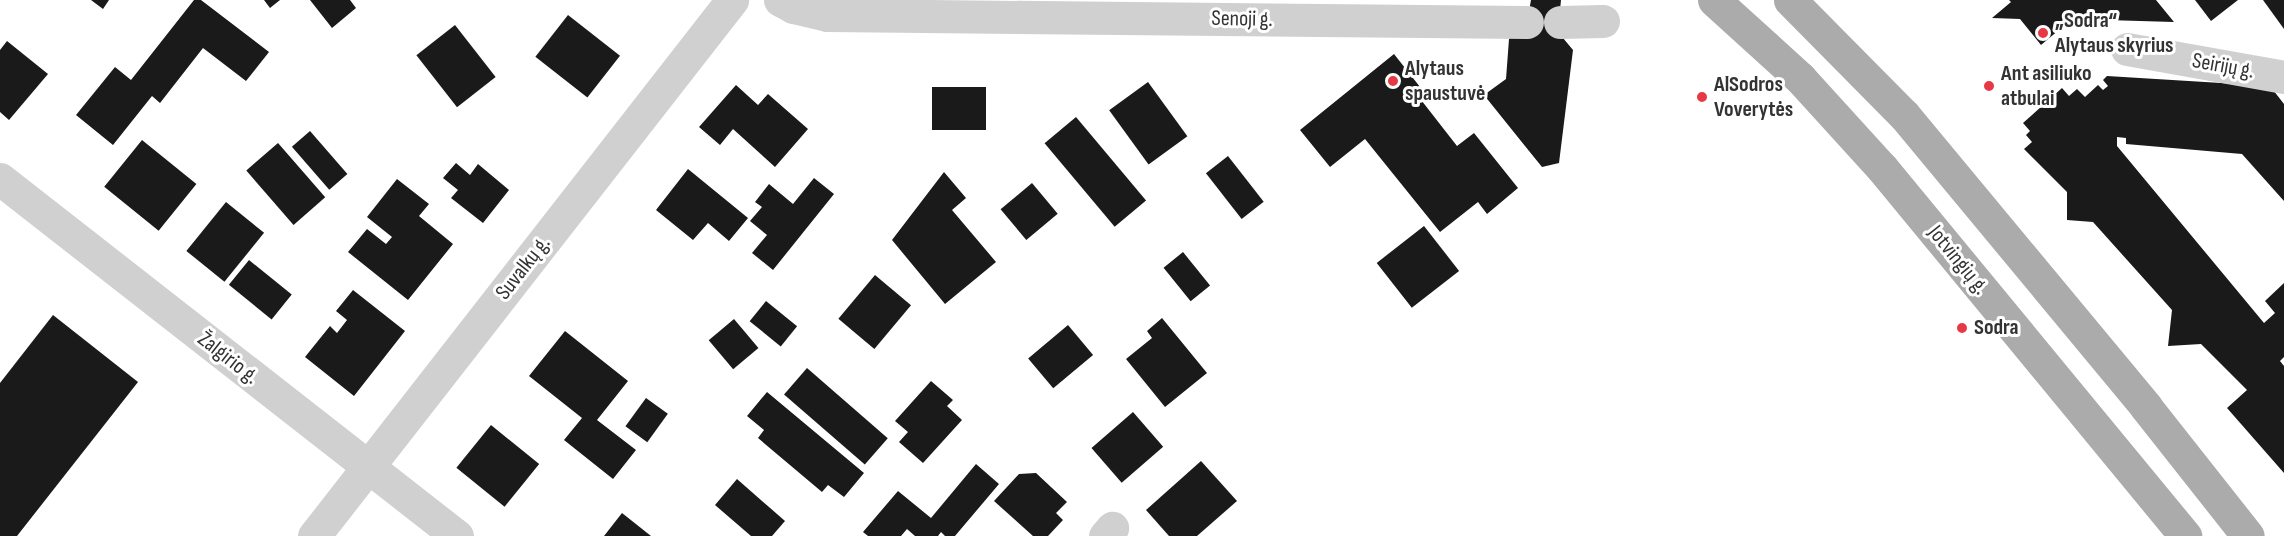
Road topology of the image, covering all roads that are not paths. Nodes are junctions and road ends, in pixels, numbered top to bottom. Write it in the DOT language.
graph roads {
  1 [pos="732,0"];
  2 [pos="780,0"];
  3 [pos="1714,0"];
  4 [pos="1790,0"];
  5 [pos="1527,21"];
  6 [pos="1603,21"];
  7 [pos="1560,22"];
  8 [pos="2127,49"];
  9 [pos="2284,77"];
  10 [pos="0,179"];
  11 [pos="2145,407"];
  12 [pos="2106,440"];
  13 [pos="368,467"];
  14 [pos="314,536"];
  15 [pos="458,536"];
  16 [pos="2185,536"];
  17 [pos="2248,536"];
  1 -- 13 [label="street, Suvalkų g."];
  2 -- 5 [label="street, Senoji g."];
  3 -- 12 [label="main road, Jotvingių g."];
  4 -- 11 [label="main road"];
  6 -- 7 [label="street"];
  8 -- 9 [label="street, Seirijų g."];
  10 -- 13 [label="street, Žalgirio g."];
  11 -- 12 [label="main road"];
  11 -- 17 [label="main road"];
  12 -- 16 [label="main road, Jotvingių g."];
  13 -- 14 [label="street, Suvalkų g."];
  13 -- 15 [label="street, Žalgirio g."];
}
